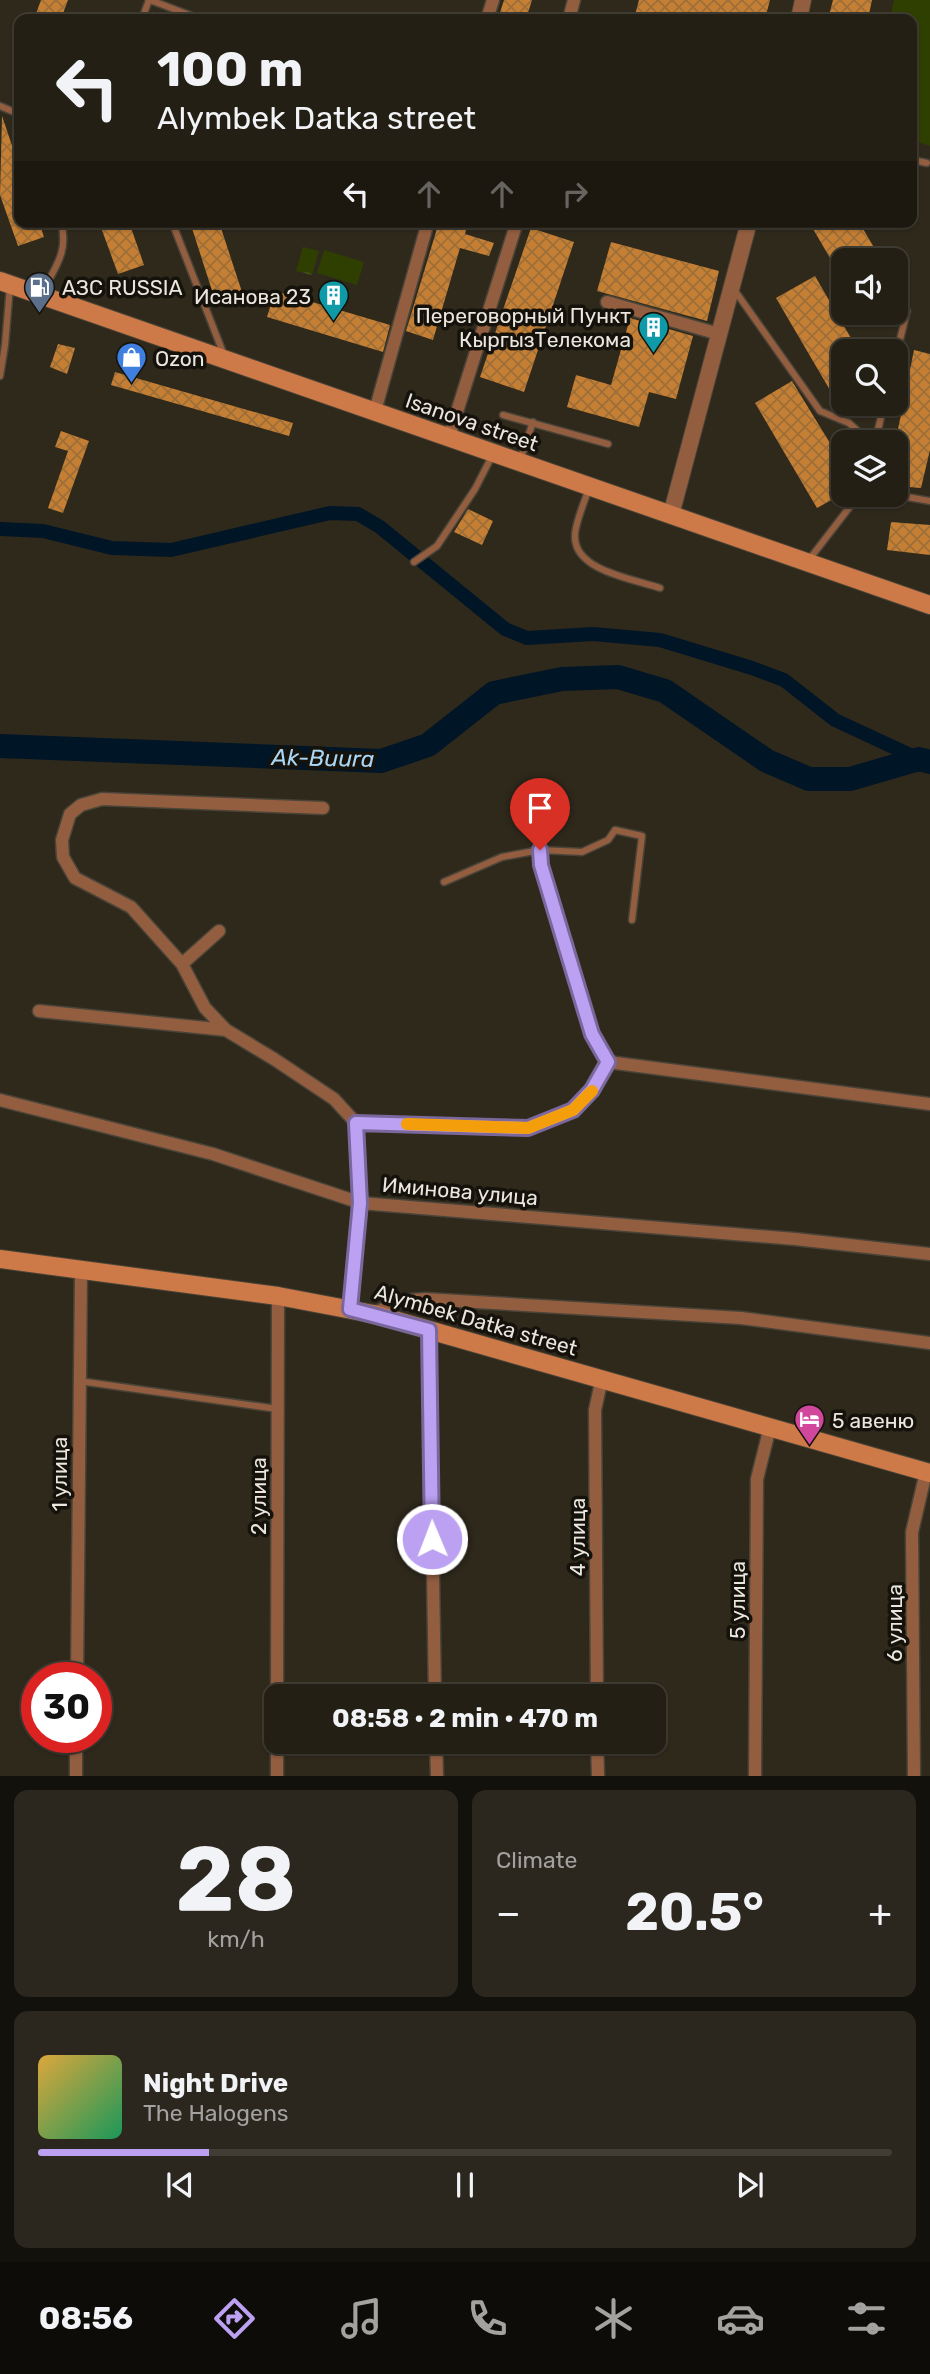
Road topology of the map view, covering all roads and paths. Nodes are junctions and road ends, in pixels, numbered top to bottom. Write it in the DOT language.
graph roads {
  1 [pos="150,0"];
  2 [pos="187,14"];
  3 [pos="917,161"];
  4 [pos="927,163"];
  5 [pos="63,228"];
  6 [pos="174,228"];
  7 [pos="426,228"];
  8 [pos="515,228"];
  9 [pos="747,228"];
  10 [pos="5,283"];
  11 [pos="732,286"];
  12 [pos="42,295"];
  13 [pos="607,302"];
  14 [pos="719,334"];
  15 [pos="226,360"];
  16 [pos="0,376"];
  17 [pos="374,411"];
  18 [pos="503,415"];
  19 [pos="533,422"];
  20 [pos="857,430"];
  21 [pos="449,437"];
  22 [pos="608,444"];
  23 [pos="493,453"];
  24 [pos="519,462"];
  25 [pos="590,486"];
  26 [pos="908,497"];
  27 [pos="930,501"];
  28 [pos="850,507"];
  29 [pos="671,515"];
  30 [pos="414,562"];
  31 [pos="807,562"];
  32 [pos="660,588"];
  33 [pos="930,605"];
  34 [pos="323,808"];
  35 [pos="540,850"];
  36 [pos="444,882"];
  37 [pos="632,920"];
  38 [pos="219,931"];
  39 [pos="182,964"];
  40 [pos="39,1012"];
  41 [pos="226,1030"];
  42 [pos="608,1062"];
  43 [pos="0,1100"];
  44 [pos="930,1104"];
  45 [pos="356,1123"];
  46 [pos="360,1203"];
  47 [pos="930,1254"];
  48 [pos="0,1259"];
  49 [pos="80,1270"];
  50 [pos="278,1296"];
  51 [pos="350,1309"];
  52 [pos="373,1314"];
  53 [pos="429,1330"];
  54 [pos="930,1343"];
  55 [pos="602,1378"];
  56 [pos="79,1381"];
  57 [pos="278,1409"];
  58 [pos="770,1427"];
  59 [pos="928,1472"];
  60 [pos="77,1662"];
  61 [pos="277,1684"];
  62 [pos="435,1684"];
  63 [pos="597,1684"];
  64 [pos="76,1753"];
  65 [pos="277,1754"];
  66 [pos="436,1754"];
  67 [pos="597,1754"];
  68 [pos="76,1776"];
  69 [pos="277,1776"];
  70 [pos="437,1776"];
  71 [pos="598,1776"];
  72 [pos="755,1776"];
  73 [pos="914,1776"];
  1 -- 2 [label="lane"];
  3 -- 4 [label="lane"];
  5 -- 12 [label="lane"];
  6 -- 15 [label="lane"];
  7 -- 17 [label="street"];
  8 -- 21 [label="street"];
  9 -- 11 [label="street"];
  10 -- 12 [label="main road, Isanova street"];
  10 -- 16 [label="lane"];
  11 -- 14 [label="street"];
  11 -- 20 [label="lane"];
  12 -- 15 [label="main road, Isanova street"];
  13 -- 14 [label="street"];
  14 -- 29 [label="street"];
  15 -- 17 [label="main road, Isanova street"];
  17 -- 21 [label="main road, Isanova street"];
  18 -- 19 [label="lane"];
  19 -- 22 [label="lane"];
  19 -- 24 [label="lane"];
  21 -- 23 [label="main road, Isanova street"];
  23 -- 24 [label="main road, Isanova street"];
  23 -- 30 [label="lane"];
  24 -- 25 [label="main road, Isanova street"];
  25 -- 29 [label="main road, Isanova street"];
  25 -- 32 [label="lane"];
  26 -- 27 [label="lane"];
  28 -- 31 [label="lane"];
  29 -- 31 [label="main road, Isanova street"];
  31 -- 33 [label="main road, Isanova street"];
  34 -- 39 [label="street"];
  35 -- 36 [label="lane"];
  35 -- 37 [label="lane"];
  35 -- 42 [label="lane"];
  38 -- 39 [label="street"];
  39 -- 41 [label="street"];
  40 -- 41 [label="street"];
  41 -- 45 [label="street"];
  42 -- 44 [label="street"];
  42 -- 45 [label="street"];
  43 -- 46 [label="street, Иминова улица"];
  45 -- 46 [label="street"];
  46 -- 47 [label="street, Иминова улица"];
  46 -- 51 [label="street"];
  48 -- 49 [label="main road, Alymbek Datka street"];
  49 -- 50 [label="main road, Alymbek Datka street"];
  49 -- 56 [label="street, 1 улица"];
  50 -- 51 [label="main road, Alymbek Datka street"];
  50 -- 57 [label="street, 2 улица"];
  51 -- 52 [label="main road, Alymbek Datka street"];
  52 -- 53 [label="main road, Alymbek Datka street"];
  52 -- 54 [label="street"];
  53 -- 55 [label="main road, Alymbek Datka street"];
  53 -- 62 [label="street"];
  55 -- 58 [label="main road, Alymbek Datka street"];
  55 -- 63 [label="street, 4 улица"];
  56 -- 57 [label="lane"];
  56 -- 60 [label="street, 1 улица"];
  57 -- 61 [label="street, 2 улица"];
  58 -- 59 [label="main road, Alymbek Datka street"];
  58 -- 72 [label="street, 5 улица"];
  59 -- 73 [label="street, 6 улица"];
  64 -- 68 [label="street"];
  65 -- 69 [label="street"];
  66 -- 70 [label="street"];
  67 -- 71 [label="street"];
}
